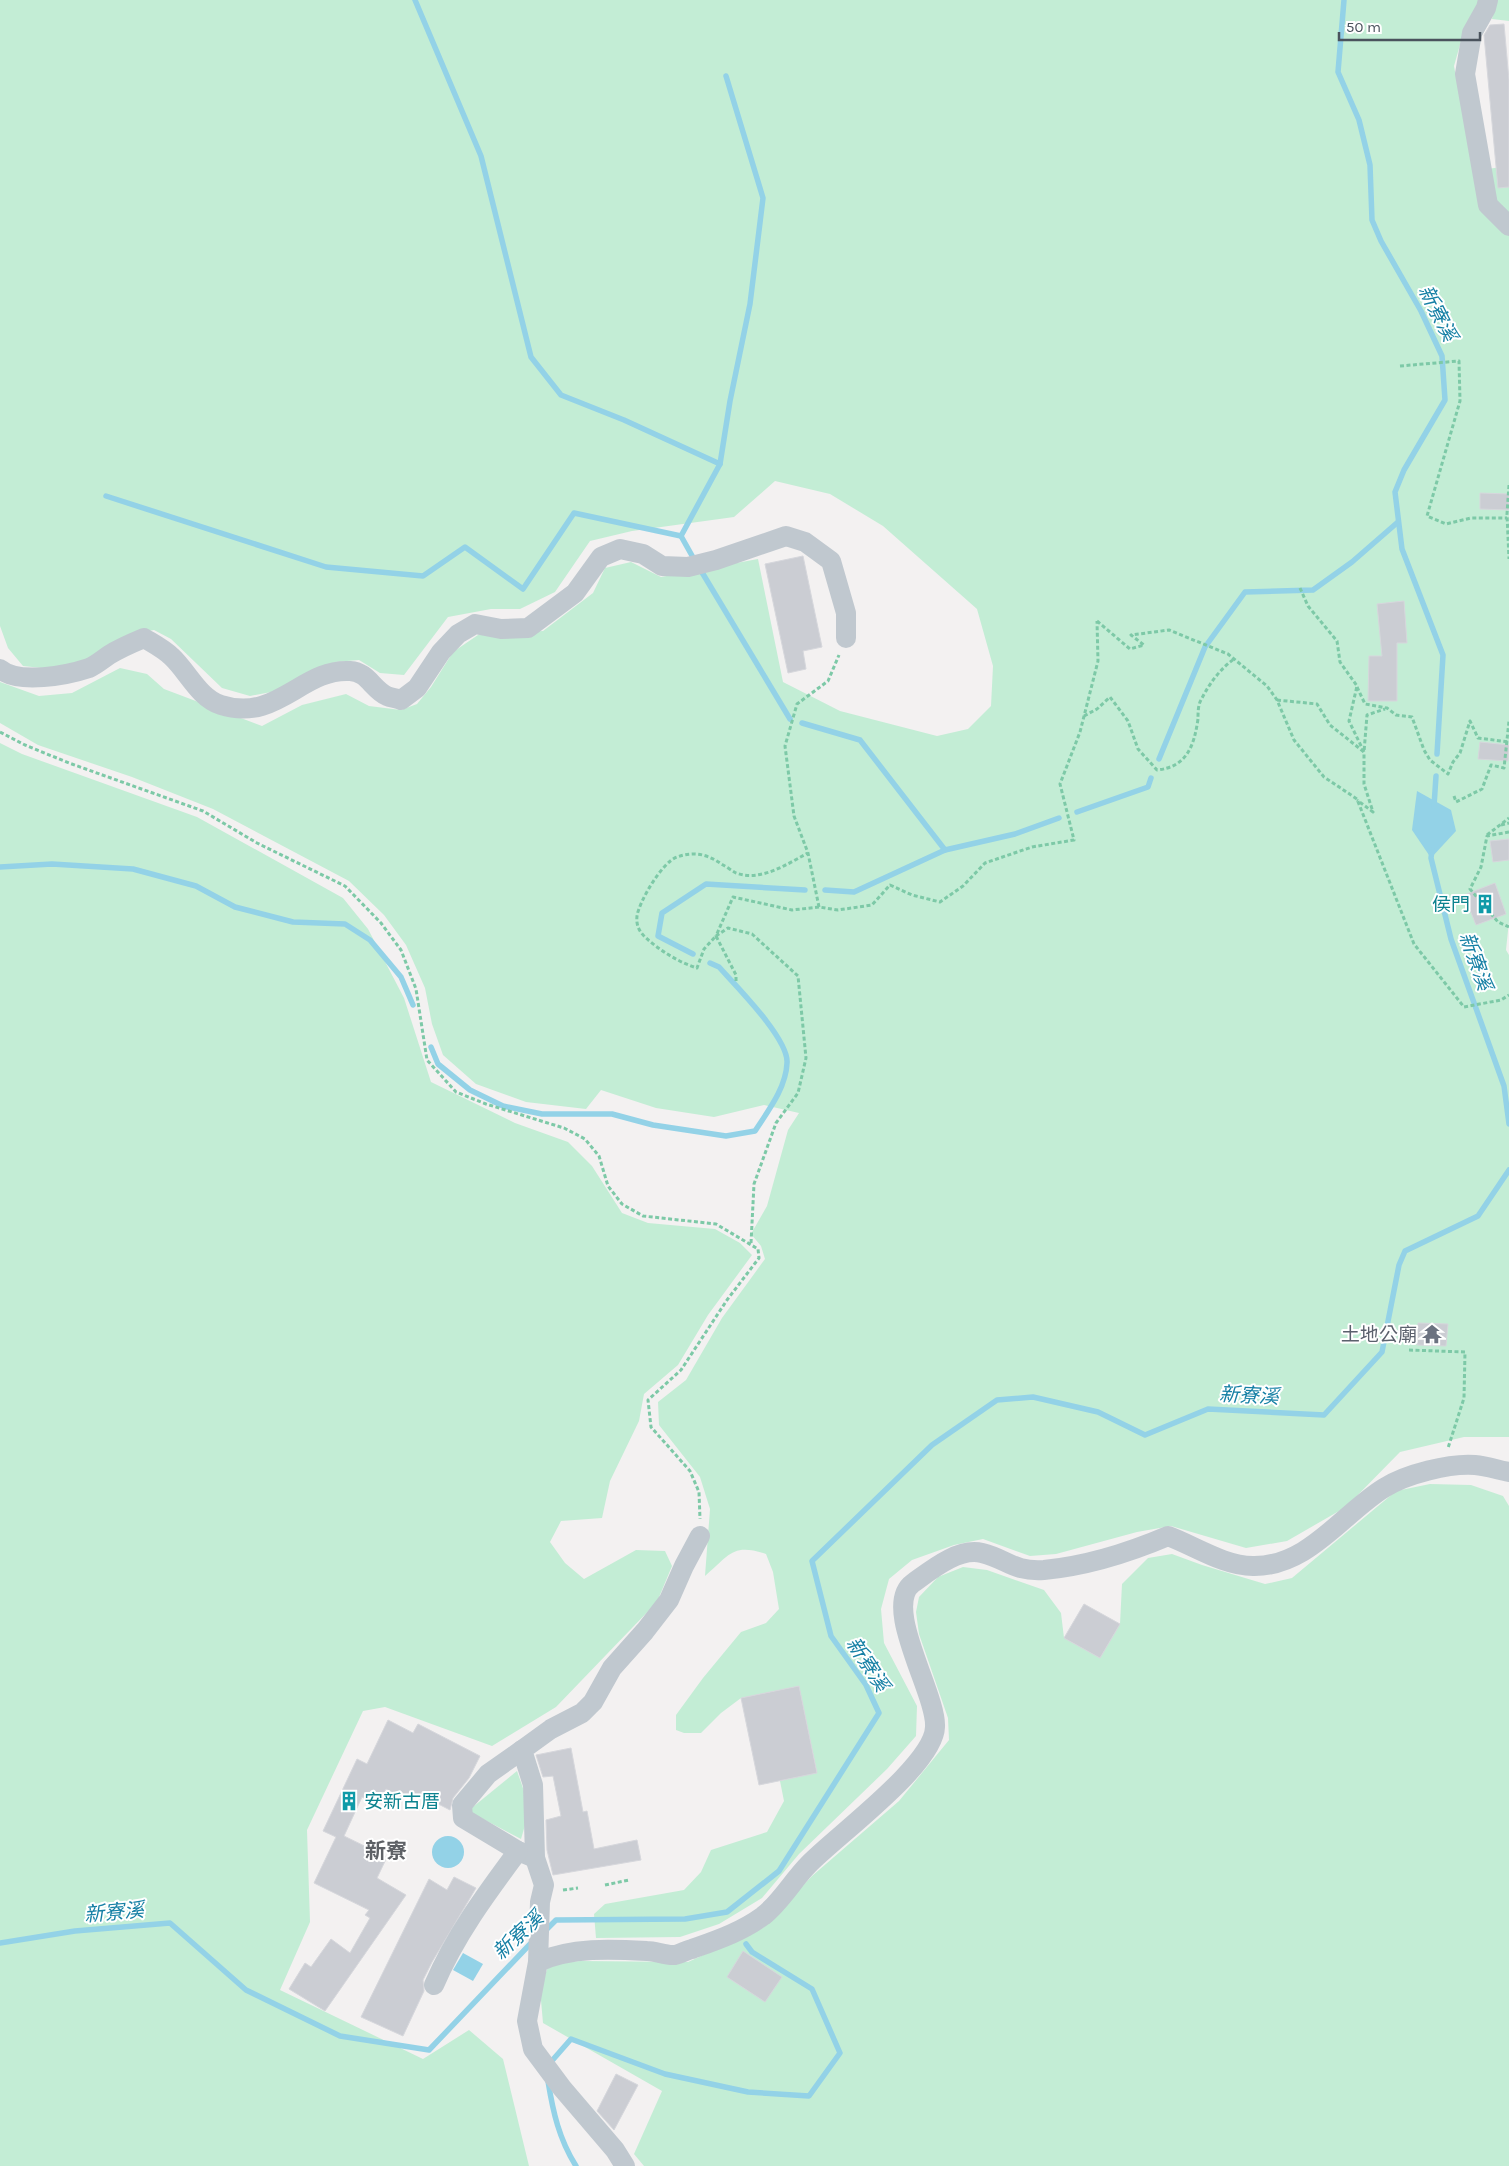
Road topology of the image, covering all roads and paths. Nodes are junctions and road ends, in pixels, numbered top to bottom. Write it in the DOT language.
graph roads {
  1 [pos="1488,0"];
  2 [pos="1509,226"];
  3 [pos="1400,366"];
  4 [pos="1509,486"];
  5 [pos="1507,516"];
  6 [pos="1509,559"];
  7 [pos="1300,588"];
  8 [pos="846,638"];
  9 [pos="1234,659"];
  10 [pos="0,669"];
  11 [pos="1357,686"];
  12 [pos="1277,700"];
  13 [pos="1387,708"];
  14 [pos="1084,716"];
  15 [pos="1509,721"];
  16 [pos="0,732"];
  17 [pos="1509,742"];
  18 [pos="1364,752"];
  19 [pos="1454,796"];
  20 [pos="1356,799"];
  21 [pos="1509,818"];
  22 [pos="1509,823"];
  23 [pos="1500,825"];
  24 [pos="1509,832"];
  25 [pos="1487,836"];
  26 [pos="808,853"];
  27 [pos="818,906"];
  28 [pos="1509,927"];
  29 [pos="716,936"];
  30 [pos="736,981"];
  31 [pos="1509,995"];
  32 [pos="751,1243"];
  33 [pos="1409,1350"];
  34 [pos="1441,1470"];
  35 [pos="1509,1472"];
  36 [pos="700,1536"];
  37 [pos="522,1750"];
  38 [pos="527,1855"];
  39 [pos="629,1880"];
  40 [pos="605,1885"];
  41 [pos="539,1953"];
  42 [pos="434,1985"];
  43 [pos="625,2166"];
  1 -- 2 [label="street"];
  3 -- 5 [label="path"];
  4 -- 5 [label="path"];
  5 -- 6 [label="path"];
  7 -- 11 [label="path"];
  8 -- 10 [label="street"];
  8 -- 26 [label="path"];
  9 -- 12 [label="path"];
  9 -- 14 [label="path"];
  9 -- 14 [label="path"];
  11 -- 13 [label="path"];
  11 -- 18 [label="path"];
  12 -- 18 [label="path"];
  12 -- 20 [label="path"];
  13 -- 17 [label="path"];
  13 -- 18 [label="path"];
  14 -- 27 [label="path"];
  15 -- 19 [label="path"];
  16 -- 32 [label="path"];
  18 -- 20 [label="path"];
  20 -- 31 [label="path"];
  21 -- 23 [label="path"];
  22 -- 23 [label="path"];
  23 -- 25 [label="path"];
  24 -- 25 [label="path"];
  25 -- 28 [label="path"];
  26 -- 27 [label="path"];
  26 -- 29 [label="path"];
  27 -- 29 [label="path"];
  29 -- 30 [label="path"];
  29 -- 32 [label="path"];
  32 -- 36 [label="path"];
  33 -- 34 [label="path"];
  34 -- 35 [label="street"];
  34 -- 41 [label="street"];
  36 -- 37 [label="street"];
  37 -- 38 [label="street"];
  37 -- 38 [label="street"];
  38 -- 41 [label="street"];
  38 -- 42 [label="street"];
  39 -- 40 [label="path"];
  41 -- 43 [label="street"];
}
